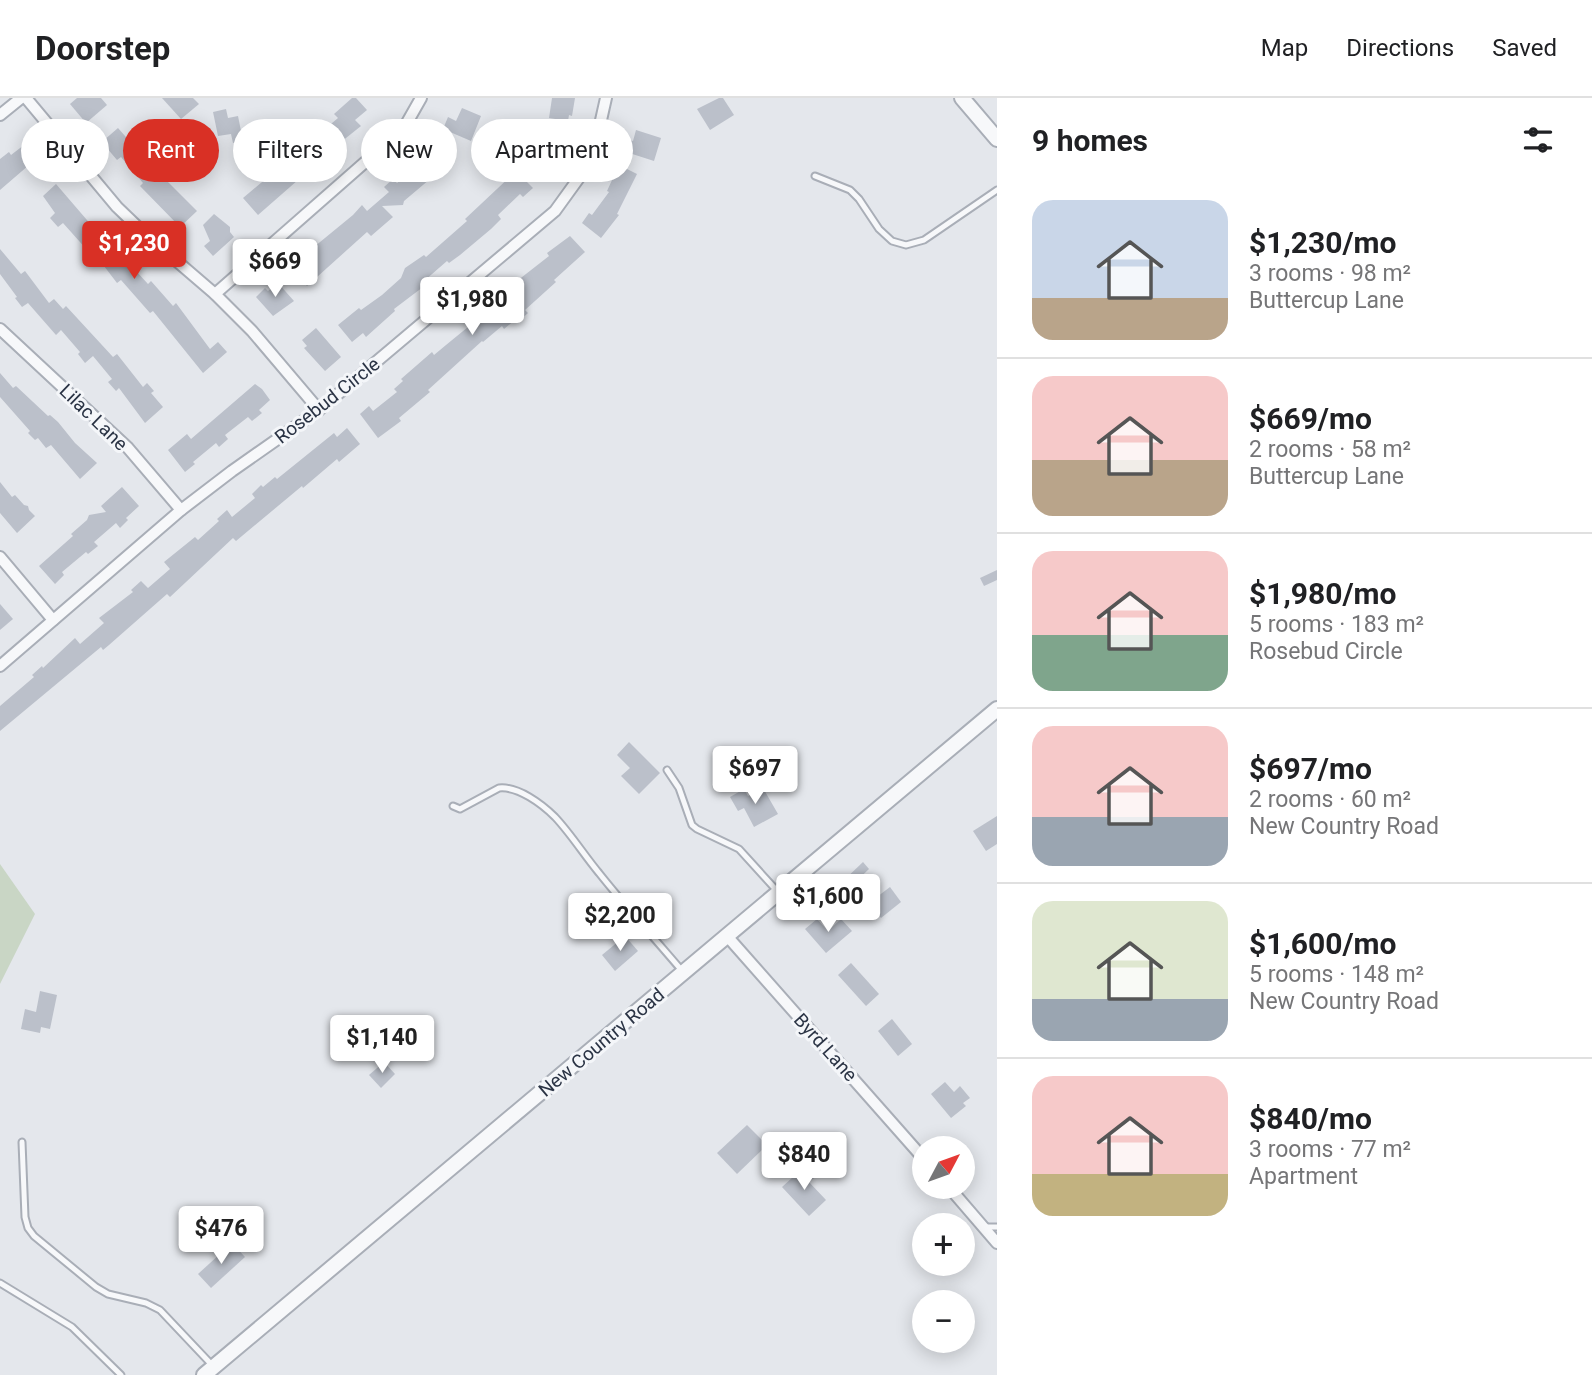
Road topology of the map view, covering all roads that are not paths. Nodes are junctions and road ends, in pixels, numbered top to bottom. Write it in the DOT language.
graph roads {
  1 [pos="23,98"];
  2 [pos="421,98"];
  3 [pos="606,98"];
  4 [pos="962,98"];
  5 [pos="0,116"];
  6 [pos="997,139"];
  7 [pos="815,176"];
  8 [pos="997,190"];
  9 [pos="215,294"];
  10 [pos="0,329"];
  11 [pos="319,410"];
  12 [pos="181,510"];
  13 [pos="0,557"];
  14 [pos="53,620"];
  15 [pos="0,666"];
  16 [pos="997,709"];
  17 [pos="667,769"];
  18 [pos="453,806"];
  19 [pos="779,894"];
  20 [pos="727,936"];
  21 [pos="683,972"];
  22 [pos="22,1142"];
  23 [pos="912,1144"];
  24 [pos="959,1199"];
  25 [pos="983,1227"];
  26 [pos="997,1227"];
  27 [pos="997,1243"];
  28 [pos="0,1283"];
  29 [pos="209,1371"];
  30 [pos="121,1375"];
  1 -- 5 [label="street"];
  1 -- 9 [label="street"];
  2 -- 9 [label="street"];
  3 -- 11 [label="street, Rosebud Circle"];
  4 -- 6 [label="street"];
  7 -- 8 [label="lane"];
  9 -- 11 [label="street"];
  10 -- 12 [label="street, Lilac Lane"];
  11 -- 12 [label="street, Rosebud Circle"];
  12 -- 14 [label="street, Rosebud Circle"];
  13 -- 14 [label="street"];
  14 -- 15 [label="street, Rosebud Circle"];
  16 -- 19 [label="street, New Country Road"];
  17 -- 19 [label="lane"];
  18 -- 21 [label="lane"];
  19 -- 20 [label="street, New Country Road"];
  20 -- 21 [label="street, New Country Road"];
  20 -- 23 [label="street, Byrd Lane"];
  21 -- 29 [label="street, New Country Road"];
  22 -- 29 [label="lane"];
  24 -- 25 [label="street"];
  25 -- 26 [label="lane"];
  25 -- 27 [label="street"];
  28 -- 30 [label="lane"];
}
